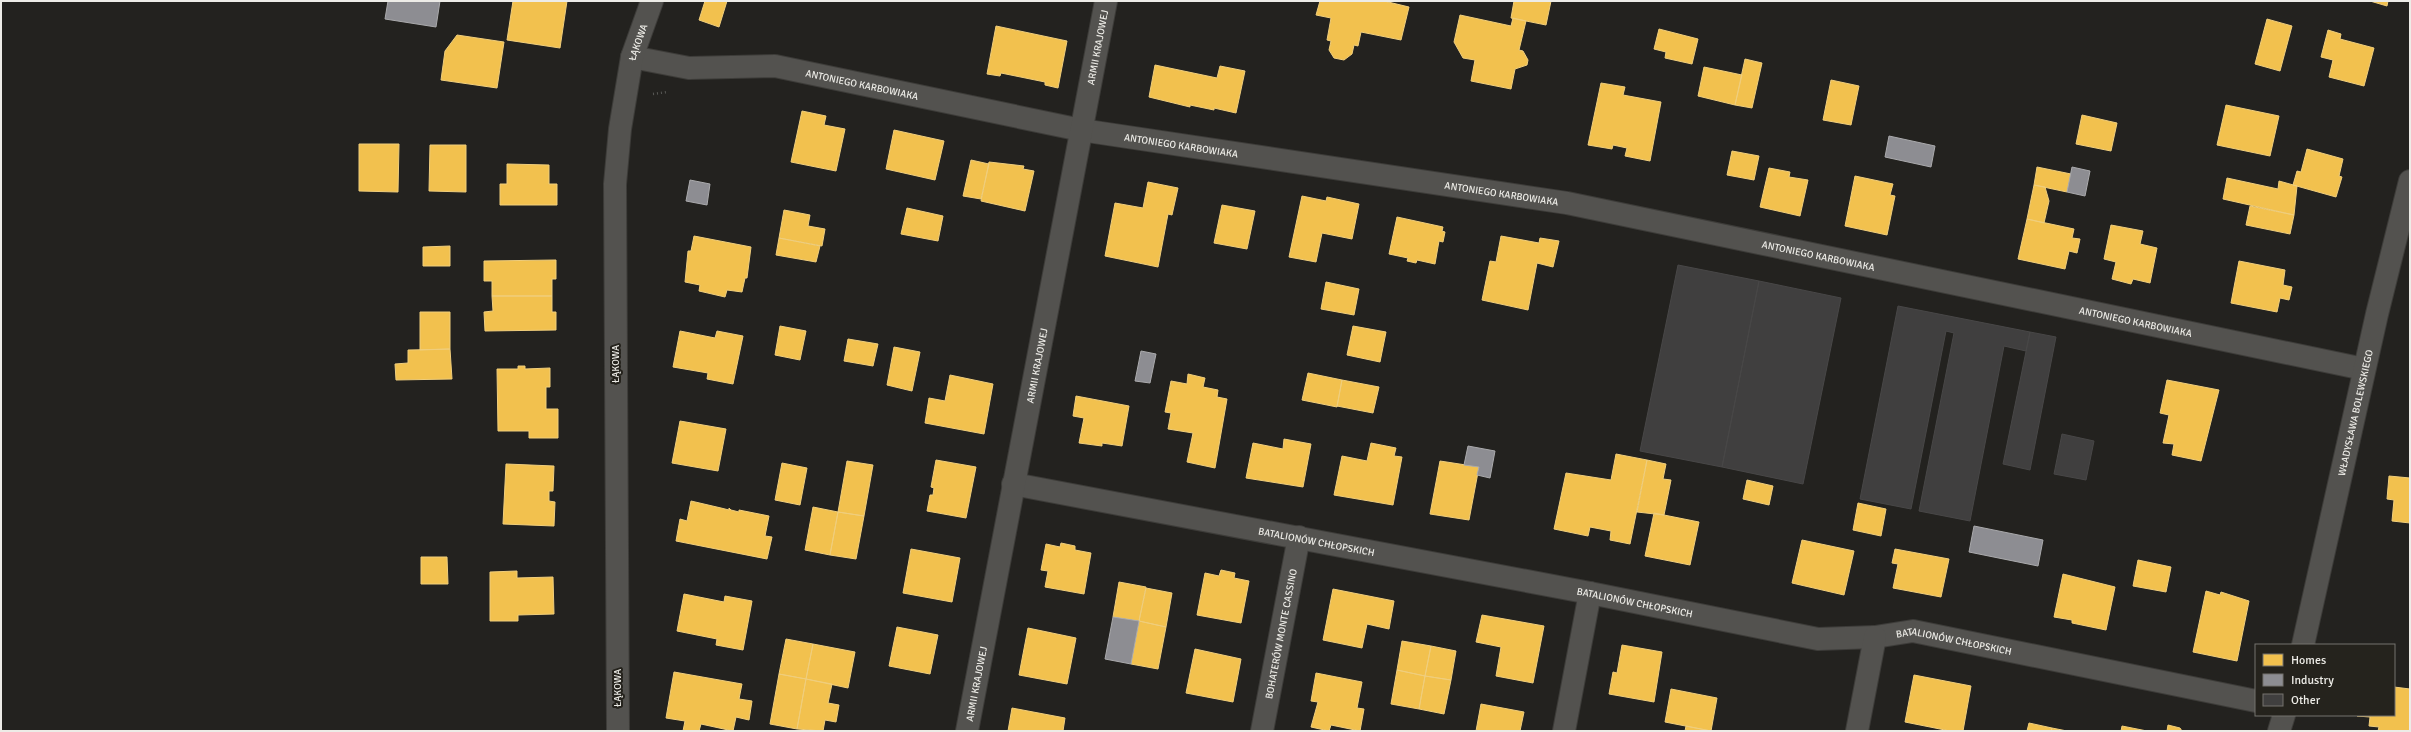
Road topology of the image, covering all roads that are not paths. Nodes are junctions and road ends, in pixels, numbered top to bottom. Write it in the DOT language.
graph roads {
  1 [pos="652,1"];
  2 [pos="1106,1"];
  3 [pos="632,57"];
  4 [pos="1081,130"];
  5 [pos="2410,181"];
  6 [pos="2364,369"];
  7 [pos="1013,484"];
  8 [pos="1299,537"];
  9 [pos="1590,593"];
  10 [pos="1875,637"];
  11 [pos="2303,644"];
  12 [pos="2255,701"];
  13 [pos="2284,716"];
  14 [pos="618,731"];
  15 [pos="967,731"];
  16 [pos="1262,731"];
  17 [pos="1564,731"];
  18 [pos="1856,731"];
  19 [pos="2279,731"];
  1 -- 3 [label="street, ŁĄKOWA"];
  2 -- 4 [label="street, ARMII KRAJOWEJ"];
  3 -- 4 [label="street, ANTONIEGO KARBOWIAKA"];
  3 -- 14 [label="street, ŁĄKOWA"];
  4 -- 6 [label="street, ANTONIEGO KARBOWIAKA"];
  4 -- 7 [label="street, ARMII KRAJOWEJ"];
  5 -- 6 [label="street, WŁADYSŁAWA BOLEWSKIEGO"];
  6 -- 11 [label="street, WŁADYSŁAWA BOLEWSKIEGO"];
  7 -- 8 [label="street, BATALIONÓW CHŁOPSKICH"];
  7 -- 15 [label="street, ARMII KRAJOWEJ"];
  8 -- 9 [label="street, BATALIONÓW CHŁOPSKICH"];
  8 -- 16 [label="street, BOHATERÓW MONTE CASSINO"];
  9 -- 10 [label="street, BATALIONÓW CHŁOPSKICH"];
  9 -- 17 [label="street"];
  10 -- 12 [label="street, BATALIONÓW CHŁOPSKICH"];
  10 -- 18 [label="street"];
  13 -- 19 [label="street"];
}
